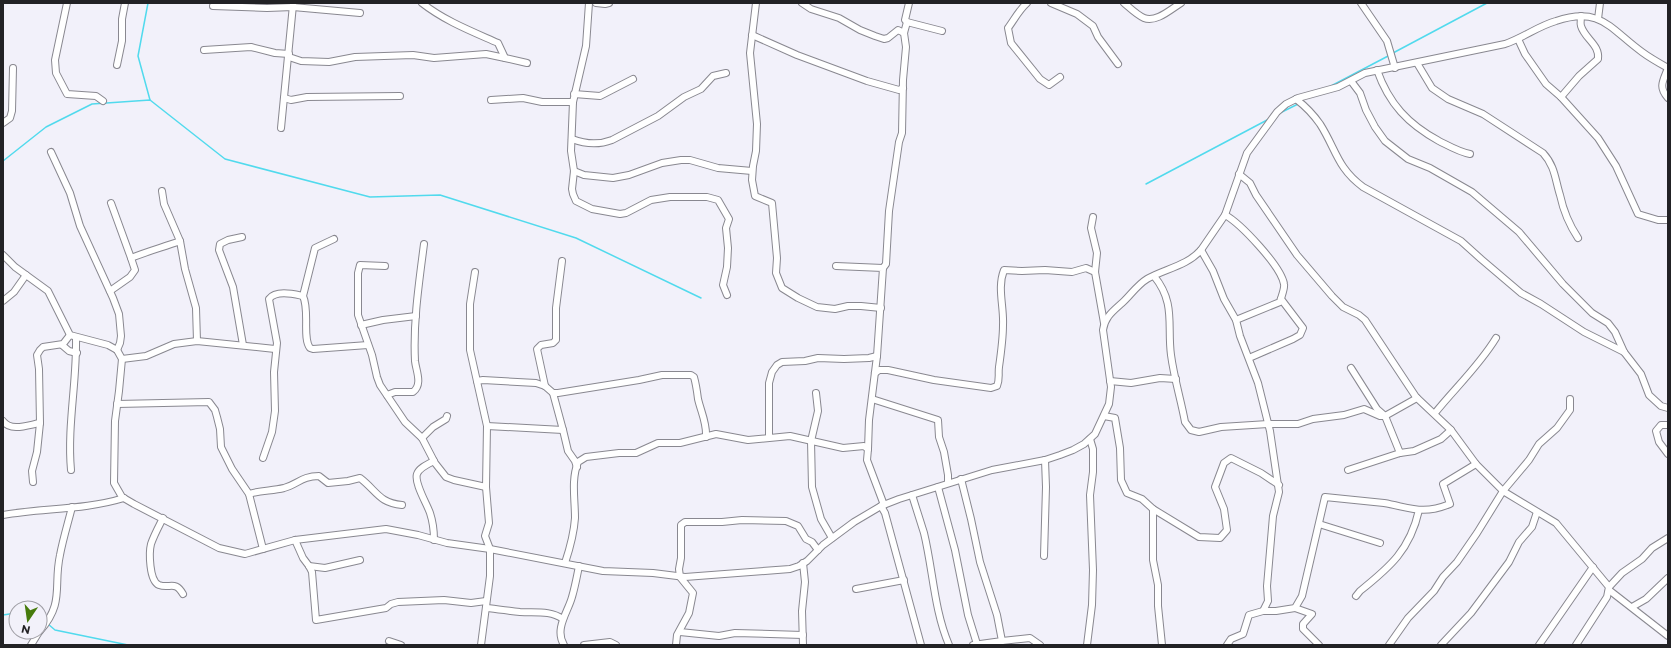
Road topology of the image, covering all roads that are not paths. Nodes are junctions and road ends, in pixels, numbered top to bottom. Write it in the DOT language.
graph roads {
  1 [pos="67,3"];
  2 [pos="125,3"];
  3 [pos="422,3"];
  4 [pos="590,3"];
  5 [pos="596,3"];
  6 [pos="610,3"];
  7 [pos="756,3"];
  8 [pos="802,3"];
  9 [pos="909,3"];
  10 [pos="1027,3"];
  11 [pos="1050,3"];
  12 [pos="1124,3"];
  13 [pos="1181,3"];
  14 [pos="1361,3"];
  15 [pos="1600,3"];
  16 [pos="293,5"];
  17 [pos="213,6"];
  18 [pos="360,13"];
  19 [pos="1581,16"];
  20 [pos="1598,19"];
  21 [pos="907,22"];
  22 [pos="942,31"];
  23 [pos="904,33"];
  24 [pos="752,35"];
  25 [pos="1518,39"];
  26 [pos="204,50"];
  27 [pos="289,56"];
  28 [pos="505,58"];
  29 [pos="527,63"];
  30 [pos="1417,63"];
  31 [pos="1118,64"];
  32 [pos="117,65"];
  33 [pos="13,68"];
  34 [pos="1395,68"];
  35 [pos="1668,68"];
  36 [pos="1377,70"];
  37 [pos="726,73"];
  38 [pos="1060,77"];
  39 [pos="633,79"];
  40 [pos="1351,81"];
  41 [pos="903,88"];
  42 [pos="574,94"];
  43 [pos="400,96"];
  44 [pos="1561,97"];
  45 [pos="284,98"];
  46 [pos="1668,98"];
  47 [pos="1296,99"];
  48 [pos="491,100"];
  49 [pos="103,101"];
  50 [pos="573,102"];
  51 [pos="3,123"];
  52 [pos="281,128"];
  53 [pos="572,139"];
  54 [pos="51,152"];
  55 [pos="1470,154"];
  56 [pos="574,171"];
  57 [pos="752,171"];
  58 [pos="1239,174"];
  59 [pos="162,191"];
  60 [pos="111,203"];
  61 [pos="1225,214"];
  62 [pos="1093,217"];
  63 [pos="1668,220"];
  64 [pos="242,236"];
  65 [pos="1578,238"];
  66 [pos="334,239"];
  67 [pos="180,241"];
  68 [pos="424,244"];
  69 [pos="1201,250"];
  70 [pos="3,255"];
  71 [pos="132,258"];
  72 [pos="562,261"];
  73 [pos="385,266"];
  74 [pos="836,266"];
  75 [pos="883,268"];
  76 [pos="475,272"];
  77 [pos="1095,272"];
  78 [pos="26,275"];
  79 [pos="1154,276"];
  80 [pos="110,292"];
  81 [pos="727,295"];
  82 [pos="303,296"];
  83 [pos="1281,299"];
  84 [pos="3,301"];
  85 [pos="881,308"];
  86 [pos="416,316"];
  87 [pos="1236,320"];
  88 [pos="1104,323"];
  89 [pos="361,326"];
  90 [pos="70,335"];
  91 [pos="76,338"];
  92 [pos="1496,338"];
  93 [pos="197,341"];
  94 [pos="62,345"];
  95 [pos="243,345"];
  96 [pos="368,345"];
  97 [pos="275,349"];
  98 [pos="117,350"];
  99 [pos="77,352"];
  100 [pos="1624,352"];
  101 [pos="877,356"];
  102 [pos="1249,358"];
  103 [pos="122,360"];
  104 [pos="1350,368"];
  105 [pos="875,373"];
  106 [pos="1176,379"];
  107 [pos="477,381"];
  108 [pos="1110,381"];
  109 [pos="545,386"];
  110 [pos="554,393"];
  111 [pos="816,393"];
  112 [pos="387,395"];
  113 [pos="1417,398"];
  114 [pos="872,399"];
  115 [pos="1570,399"];
  116 [pos="117,404"];
  117 [pos="1668,408"];
  118 [pos="1434,413"];
  119 [pos="447,416"];
  120 [pos="1104,416"];
  121 [pos="1385,416"];
  122 [pos="3,421"];
  123 [pos="40,424"];
  124 [pos="1268,424"];
  125 [pos="1668,425"];
  126 [pos="487,426"];
  127 [pos="563,430"];
  128 [pos="1451,430"];
  129 [pos="706,437"];
  130 [pos="770,437"];
  131 [pos="422,438"];
  132 [pos="1090,439"];
  133 [pos="811,441"];
  134 [pos="868,449"];
  135 [pos="1400,452"];
  136 [pos="1668,454"];
  137 [pos="263,458"];
  138 [pos="1045,460"];
  139 [pos="434,461"];
  140 [pos="1476,464"];
  141 [pos="576,467"];
  142 [pos="70,470"];
  143 [pos="1348,470"];
  144 [pos="961,479"];
  145 [pos="33,482"];
  146 [pos="948,483"];
  147 [pos="1279,484"];
  148 [pos="486,487"];
  149 [pos="938,487"];
  150 [pos="1503,491"];
  151 [pos="249,494"];
  152 [pos="912,495"];
  153 [pos="124,498"];
  154 [pos="402,505"];
  155 [pos="882,506"];
  156 [pos="72,507"];
  157 [pos="1153,509"];
  158 [pos="1419,510"];
  159 [pos="1537,512"];
  160 [pos="3,515"];
  161 [pos="163,518"];
  162 [pos="1319,524"];
  163 [pos="832,538"];
  164 [pos="1668,538"];
  165 [pos="295,540"];
  166 [pos="434,540"];
  167 [pos="1380,543"];
  168 [pos="264,549"];
  169 [pos="490,549"];
  170 [pos="818,550"];
  171 [pos="1044,556"];
  172 [pos="360,560"];
  173 [pos="565,563"];
  174 [pos="803,563"];
  175 [pos="309,566"];
  176 [pos="579,566"];
  177 [pos="1593,567"];
  178 [pos="680,577"];
  179 [pos="1668,578"];
  180 [pos="904,580"];
  181 [pos="1609,588"];
  182 [pos="856,589"];
  183 [pos="183,594"];
  184 [pos="1356,596"];
  185 [pos="486,604"];
  186 [pos="1632,607"];
  187 [pos="1295,608"];
  188 [pos="1263,611"];
  189 [pos="563,618"];
  190 [pos="48,620"];
  191 [pos="680,632"];
  192 [pos="803,635"];
  193 [pos="1668,636"];
  194 [pos="389,641"];
  195 [pos="1002,641"];
  196 [pos="977,644"];
  197 [pos="401,645"];
  198 [pos="481,645"];
  199 [pos="564,645"];
  200 [pos="584,645"];
  201 [pos="616,645"];
  202 [pos="676,645"];
  203 [pos="803,645"];
  204 [pos="921,645"];
  205 [pos="949,645"];
  206 [pos="973,645"];
  207 [pos="1040,645"];
  208 [pos="1087,645"];
  209 [pos="1162,645"];
  210 [pos="1227,645"];
  211 [pos="1319,645"];
  212 [pos="1389,645"];
  213 [pos="1441,645"];
  214 [pos="1539,645"];
  215 [pos="1576,645"];
  1 -- 49 [label="street"];
  2 -- 32 [label="street"];
  3 -- 28 [label="street"];
  4 -- 42 [label="street"];
  5 -- 6 [label="street"];
  7 -- 24 [label="street"];
  8 -- 23 [label="street"];
  9 -- 21 [label="street"];
  10 -- 38 [label="street"];
  11 -- 31 [label="street"];
  12 -- 13 [label="street"];
  14 -- 34 [label="street"];
  15 -- 20 [label="street"];
  16 -- 17 [label="street"];
  16 -- 18 [label="street"];
  16 -- 27 [label="street"];
  19 -- 20 [label="street"];
  19 -- 25 [label="street"];
  19 -- 44 [label="street"];
  20 -- 35 [label="street"];
  21 -- 22 [label="street"];
  21 -- 23 [label="street"];
  23 -- 41 [label="street"];
  24 -- 41 [label="street"];
  24 -- 57 [label="street"];
  25 -- 30 [label="street"];
  25 -- 44 [label="street"];
  26 -- 27 [label="street"];
  27 -- 28 [label="street"];
  27 -- 45 [label="street"];
  28 -- 29 [label="street"];
  30 -- 34 [label="street"];
  30 -- 65 [label="street"];
  33 -- 51 [label="street"];
  34 -- 36 [label="street"];
  35 -- 46 [label="street"];
  36 -- 40 [label="street"];
  36 -- 55 [label="street"];
  37 -- 53 [label="street"];
  39 -- 42 [label="street"];
  40 -- 47 [label="street"];
  40 -- 100 [label="street"];
  41 -- 75 [label="street"];
  42 -- 50 [label="street"];
  43 -- 45 [label="street"];
  44 -- 63 [label="street"];
  45 -- 52 [label="street"];
  47 -- 58 [label="street"];
  47 -- 100 [label="street"];
  48 -- 50 [label="street"];
  50 -- 53 [label="street"];
  53 -- 56 [label="street"];
  54 -- 80 [label="street"];
  56 -- 57 [label="street"];
  56 -- 81 [label="street"];
  57 -- 85 [label="street"];
  58 -- 61 [label="street"];
  58 -- 113 [label="street"];
  59 -- 67 [label="street"];
  60 -- 71 [label="street"];
  61 -- 69 [label="street"];
  61 -- 83 [label="street"];
  62 -- 77 [label="street"];
  64 -- 95 [label="street"];
  66 -- 82 [label="street"];
  67 -- 71 [label="street"];
  67 -- 93 [label="street"];
  68 -- 86 [label="street"];
  69 -- 79 [label="street"];
  69 -- 87 [label="street"];
  70 -- 78 [label="street"];
  71 -- 80 [label="street"];
  72 -- 109 [label="street"];
  73 -- 89 [label="street"];
  74 -- 75 [label="street"];
  75 -- 85 [label="street"];
  76 -- 107 [label="street"];
  77 -- 88 [label="street"];
  77 -- 105 [label="street"];
  78 -- 84 [label="street"];
  78 -- 90 [label="street"];
  79 -- 88 [label="street"];
  79 -- 106 [label="street"];
  80 -- 98 [label="street"];
  82 -- 96 [label="street"];
  82 -- 97 [label="street"];
  83 -- 87 [label="street"];
  83 -- 102 [label="street"];
  85 -- 101 [label="street"];
  86 -- 89 [label="street"];
  86 -- 112 [label="street"];
  87 -- 102 [label="street"];
  88 -- 108 [label="street"];
  89 -- 96 [label="street"];
  90 -- 91 [label="street"];
  90 -- 94 [label="street"];
  91 -- 98 [label="street"];
  91 -- 99 [label="street"];
  92 -- 118 [label="street"];
  93 -- 95 [label="street"];
  93 -- 103 [label="street"];
  94 -- 99 [label="street"];
  94 -- 123 [label="street"];
  95 -- 97 [label="street"];
  96 -- 112 [label="street"];
  97 -- 137 [label="street"];
  98 -- 103 [label="street"];
  99 -- 142 [label="street"];
  100 -- 117 [label="street"];
  101 -- 105 [label="street"];
  101 -- 130 [label="street"];
  102 -- 124 [label="street"];
  103 -- 116 [label="street"];
  104 -- 121 [label="street"];
  105 -- 114 [label="street"];
  106 -- 108 [label="street"];
  106 -- 124 [label="street"];
  107 -- 109 [label="street"];
  107 -- 126 [label="street"];
  108 -- 120 [label="street"];
  109 -- 110 [label="street"];
  110 -- 127 [label="street"];
  110 -- 129 [label="street"];
  111 -- 133 [label="street"];
  112 -- 131 [label="street"];
  113 -- 118 [label="street"];
  113 -- 121 [label="street"];
  114 -- 134 [label="street"];
  114 -- 146 [label="street"];
  115 -- 150 [label="street"];
  116 -- 151 [label="street"];
  116 -- 153 [label="street"];
  118 -- 128 [label="street"];
  119 -- 131 [label="street"];
  120 -- 132 [label="street"];
  120 -- 157 [label="street"];
  121 -- 124 [label="street"];
  121 -- 135 [label="street"];
  122 -- 123 [label="street"];
  123 -- 145 [label="street"];
  124 -- 147 [label="street"];
  125 -- 136 [label="street"];
  126 -- 127 [label="street"];
  126 -- 148 [label="street"];
  127 -- 141 [label="street"];
  128 -- 135 [label="street"];
  128 -- 140 [label="street"];
  129 -- 130 [label="street"];
  129 -- 141 [label="street"];
  130 -- 133 [label="street"];
  131 -- 139 [label="street"];
  132 -- 138 [label="street"];
  132 -- 208 [label="street"];
  133 -- 134 [label="street"];
  133 -- 163 [label="street"];
  134 -- 155 [label="street"];
  135 -- 143 [label="street"];
  138 -- 144 [label="street"];
  138 -- 171 [label="street"];
  139 -- 148 [label="street"];
  139 -- 166 [label="street"];
  140 -- 150 [label="street"];
  140 -- 158 [label="street"];
  141 -- 173 [label="street"];
  144 -- 146 [label="street"];
  144 -- 195 [label="street"];
  146 -- 149 [label="street"];
  147 -- 157 [label="street"];
  147 -- 188 [label="street"];
  148 -- 169 [label="street"];
  149 -- 152 [label="street"];
  149 -- 196 [label="street"];
  150 -- 159 [label="street"];
  150 -- 212 [label="street"];
  151 -- 154 [label="street"];
  151 -- 168 [label="street"];
  152 -- 155 [label="street"];
  152 -- 205 [label="street"];
  153 -- 156 [label="street"];
  153 -- 161 [label="street"];
  155 -- 163 [label="street"];
  155 -- 180 [label="street"];
  156 -- 160 [label="street"];
  156 -- 190 [label="street"];
  157 -- 209 [label="street"];
  158 -- 162 [label="street"];
  158 -- 184 [label="street"];
  159 -- 177 [label="street"];
  159 -- 213 [label="street"];
  161 -- 168 [label="street"];
  161 -- 183 [label="street"];
  162 -- 167 [label="street"];
  162 -- 187 [label="street"];
  163 -- 170 [label="street"];
  164 -- 181 [label="street"];
  165 -- 166 [label="street"];
  165 -- 168 [label="street"];
  165 -- 175 [label="street"];
  166 -- 169 [label="street"];
  169 -- 173 [label="street"];
  169 -- 185 [label="street"];
  170 -- 174 [label="street"];
  170 -- 178 [label="street"];
  172 -- 175 [label="street"];
  173 -- 176 [label="street"];
  174 -- 178 [label="street"];
  174 -- 192 [label="street"];
  175 -- 185 [label="street"];
  176 -- 178 [label="street"];
  176 -- 189 [label="street"];
  177 -- 181 [label="street"];
  177 -- 214 [label="street"];
  178 -- 191 [label="street"];
  179 -- 186 [label="street"];
  180 -- 182 [label="street"];
  180 -- 204 [label="street"];
  181 -- 186 [label="street"];
  181 -- 215 [label="street"];
  185 -- 189 [label="street"];
  185 -- 198 [label="street"];
  186 -- 193 [label="street"];
  187 -- 188 [label="street"];
  187 -- 211 [label="street"];
  188 -- 210 [label="street"];
  189 -- 199 [label="street"];
  191 -- 192 [label="street"];
  191 -- 202 [label="street"];
  192 -- 203 [label="street"];
  194 -- 197 [label="street"];
  195 -- 196 [label="street"];
  195 -- 207 [label="street"];
  196 -- 206 [label="street"];
  200 -- 201 [label="street"];
}
